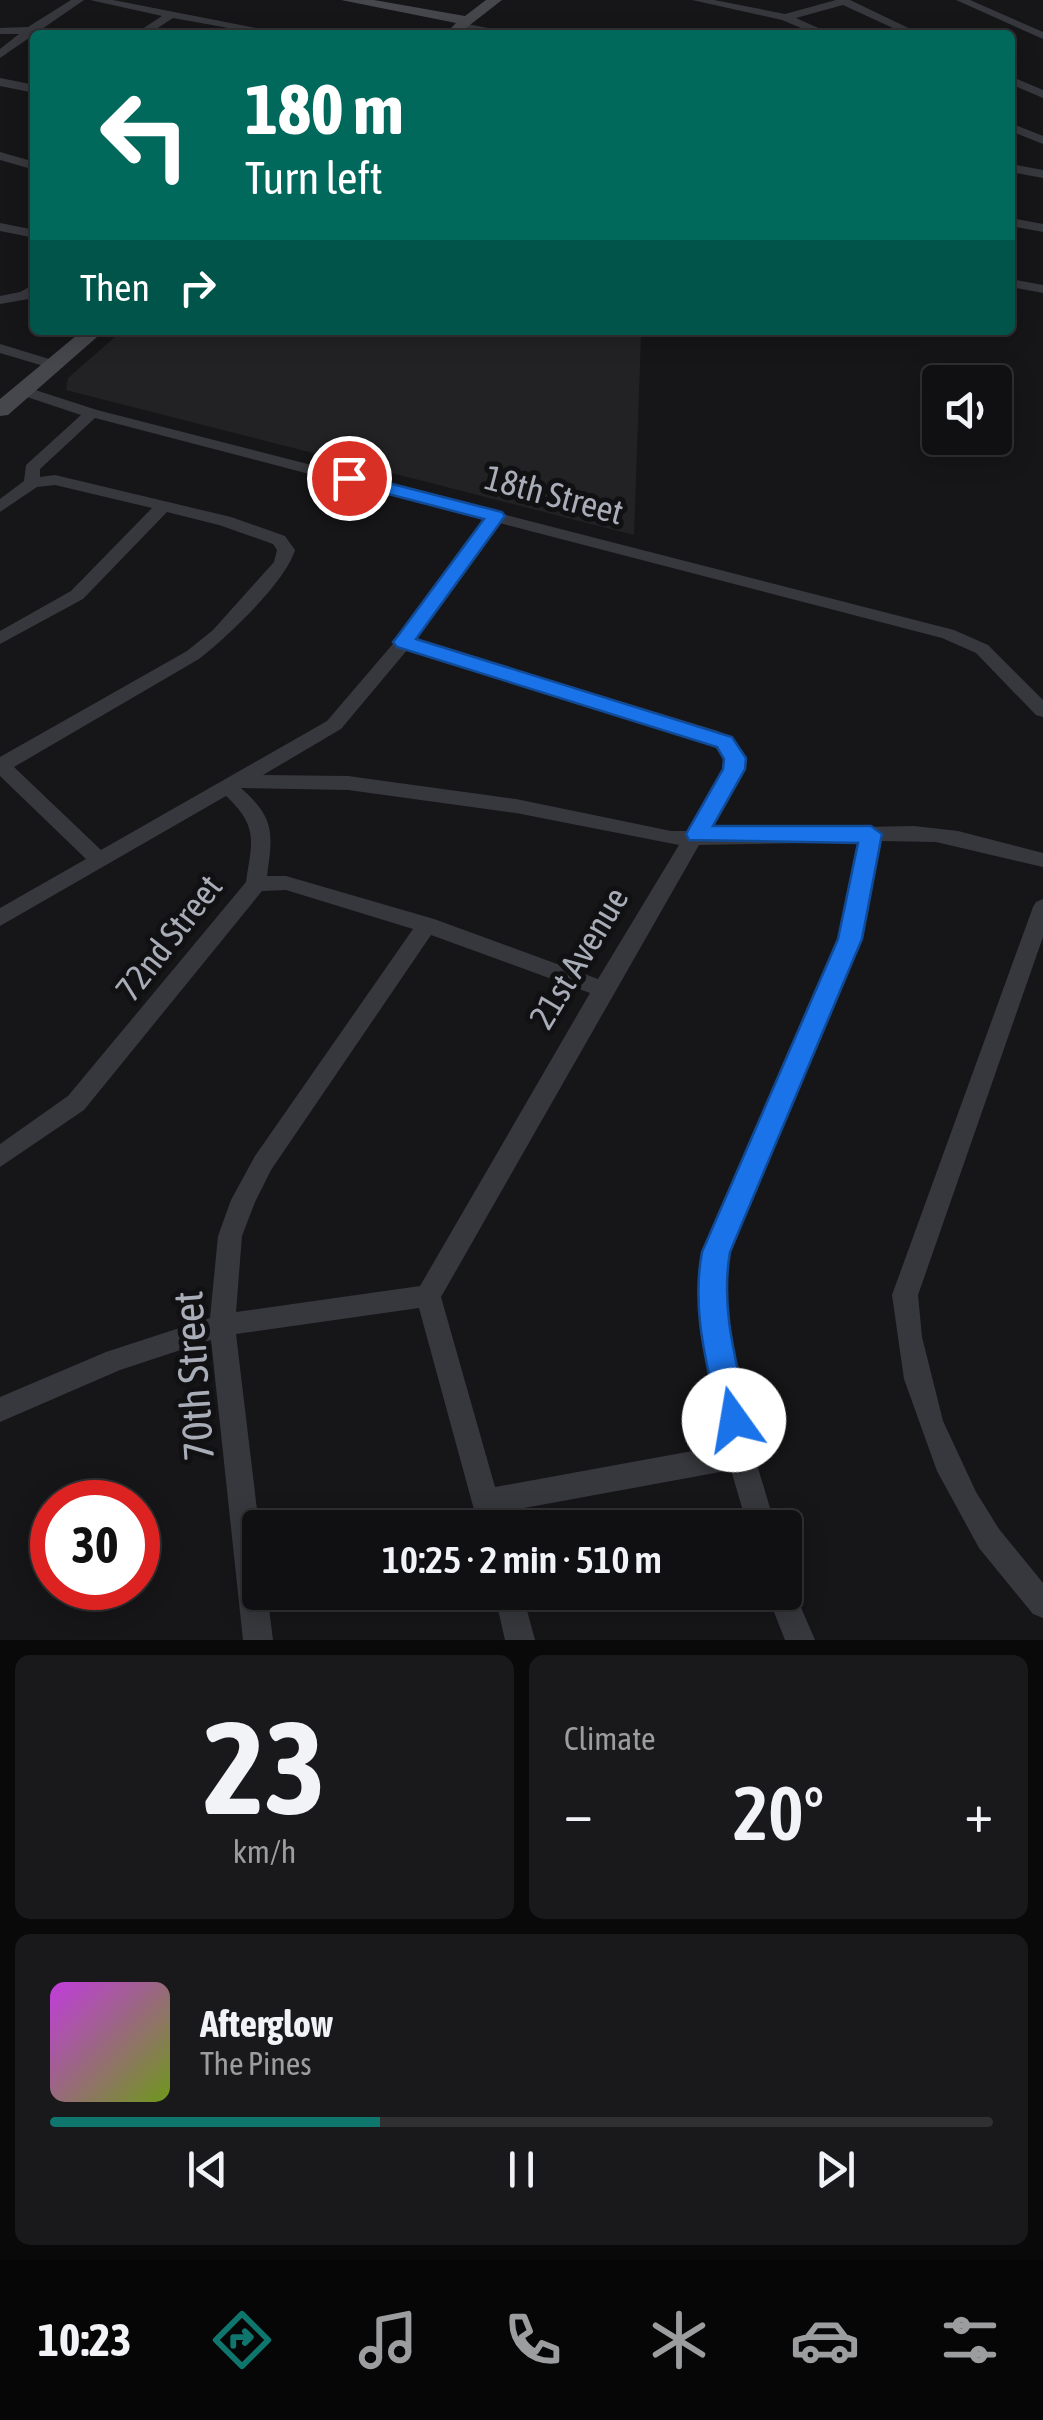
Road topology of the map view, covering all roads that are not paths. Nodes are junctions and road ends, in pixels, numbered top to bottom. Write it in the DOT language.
graph roads {
  1 [pos="78,0"];
  2 [pos="94,0"];
  3 [pos="348,0"];
  4 [pos="495,0"];
  5 [pos="697,0"];
  6 [pos="961,0"];
  7 [pos="843,1"];
  8 [pos="170,14"];
  9 [pos="785,17"];
  10 [pos="461,27"];
  11 [pos="30,30"];
  12 [pos="146,30"];
  13 [pos="242,30"];
  14 [pos="816,30"];
  15 [pos="906,30"];
  16 [pos="0,31"];
  17 [pos="1043,36"];
  18 [pos="0,56"];
  19 [pos="0,82"];
  20 [pos="1015,82"];
  21 [pos="30,88"];
  22 [pos="1043,94"];
  23 [pos="1015,130"];
  24 [pos="1043,140"];
  25 [pos="0,156"];
  26 [pos="30,165"];
  27 [pos="1015,169"];
  28 [pos="1043,174"];
  29 [pos="1015,223"];
  30 [pos="0,227"];
  31 [pos="1043,228"];
  32 [pos="30,233"];
  33 [pos="1015,283"];
  34 [pos="1043,289"];
  35 [pos="30,292"];
  36 [pos="0,300"];
  37 [pos="90,335"];
  38 [pos="0,348"];
  39 [pos="54,365"];
  40 [pos="23,392"];
  41 [pos="0,410"];
  42 [pos="92,412"];
  43 [pos="32,483"];
  44 [pos="0,507"];
  45 [pos="162,508"];
  46 [pos="496,516"];
  47 [pos="0,638"];
  48 [pos="404,642"];
  49 [pos="1043,711"];
  50 [pos="0,766"];
  51 [pos="232,784"];
  52 [pos="697,834"];
  53 [pos="871,834"];
  54 [pos="1043,860"];
  55 [pos="100,862"];
  56 [pos="256,884"];
  57 [pos="1043,906"];
  58 [pos="0,918"];
  59 [pos="427,925"];
  60 [pos="603,989"];
  61 [pos="0,1158"];
  62 [pos="428,1296"];
  63 [pos="222,1324"];
  64 [pos="0,1410"];
  65 [pos="742,1455"];
  66 [pos="489,1510"];
  67 [pos="511,1510"];
  68 [pos="757,1510"];
  69 [pos="1043,1604"];
  70 [pos="512,1610"];
  71 [pos="788,1610"];
  72 [pos="258,1640"];
  73 [pos="520,1640"];
  74 [pos="800,1640"];
  1 -- 11 [label="street"];
  2 -- 8 [label="street"];
  3 -- 10 [label="street"];
  4 -- 10 [label="street"];
  5 -- 9 [label="street"];
  6 -- 17 [label="street"];
  7 -- 9 [label="street"];
  7 -- 15 [label="street"];
  8 -- 12 [label="street"];
  8 -- 13 [label="street"];
  9 -- 14 [label="street"];
  11 -- 16 [label="street"];
  11 -- 18 [label="street"];
  19 -- 21 [label="street"];
  20 -- 22 [label="street"];
  23 -- 24 [label="street"];
  25 -- 26 [label="street"];
  27 -- 28 [label="street"];
  29 -- 31 [label="street"];
  30 -- 32 [label="street"];
  33 -- 34 [label="street"];
  35 -- 36 [label="street"];
  37 -- 39 [label="street"];
  38 -- 39 [label="street"];
  39 -- 40 [label="street"];
  40 -- 41 [label="street"];
  40 -- 42 [label="street, 18th Street"];
  42 -- 43 [label="street"];
  42 -- 46 [label="street, 18th Street"];
  43 -- 44 [label="street"];
  43 -- 45 [label="street"];
  45 -- 47 [label="street"];
  45 -- 50 [label="street"];
  46 -- 48 [label="street"];
  46 -- 49 [label="street, 18th Street"];
  48 -- 51 [label="street"];
  48 -- 52 [label="street, 21st Avenue"];
  50 -- 55 [label="street"];
  51 -- 52 [label="street"];
  51 -- 55 [label="street"];
  51 -- 56 [label="street"];
  52 -- 53 [label="street"];
  52 -- 60 [label="street, 21st Avenue"];
  53 -- 54 [label="street"];
  53 -- 65 [label="street"];
  55 -- 58 [label="street"];
  56 -- 59 [label="street, 72nd Street"];
  56 -- 61 [label="street, 72nd Street"];
  57 -- 69 [label="street"];
  59 -- 60 [label="street, 72nd Street"];
  59 -- 63 [label="street, 70th Street"];
  60 -- 62 [label="street, 21st Avenue"];
  62 -- 63 [label="street"];
  62 -- 66 [label="street"];
  63 -- 64 [label="street"];
  63 -- 72 [label="street, 70th Street"];
  65 -- 67 [label="street"];
  65 -- 68 [label="street"];
  70 -- 73 [label="street"];
  71 -- 74 [label="street"];
}
